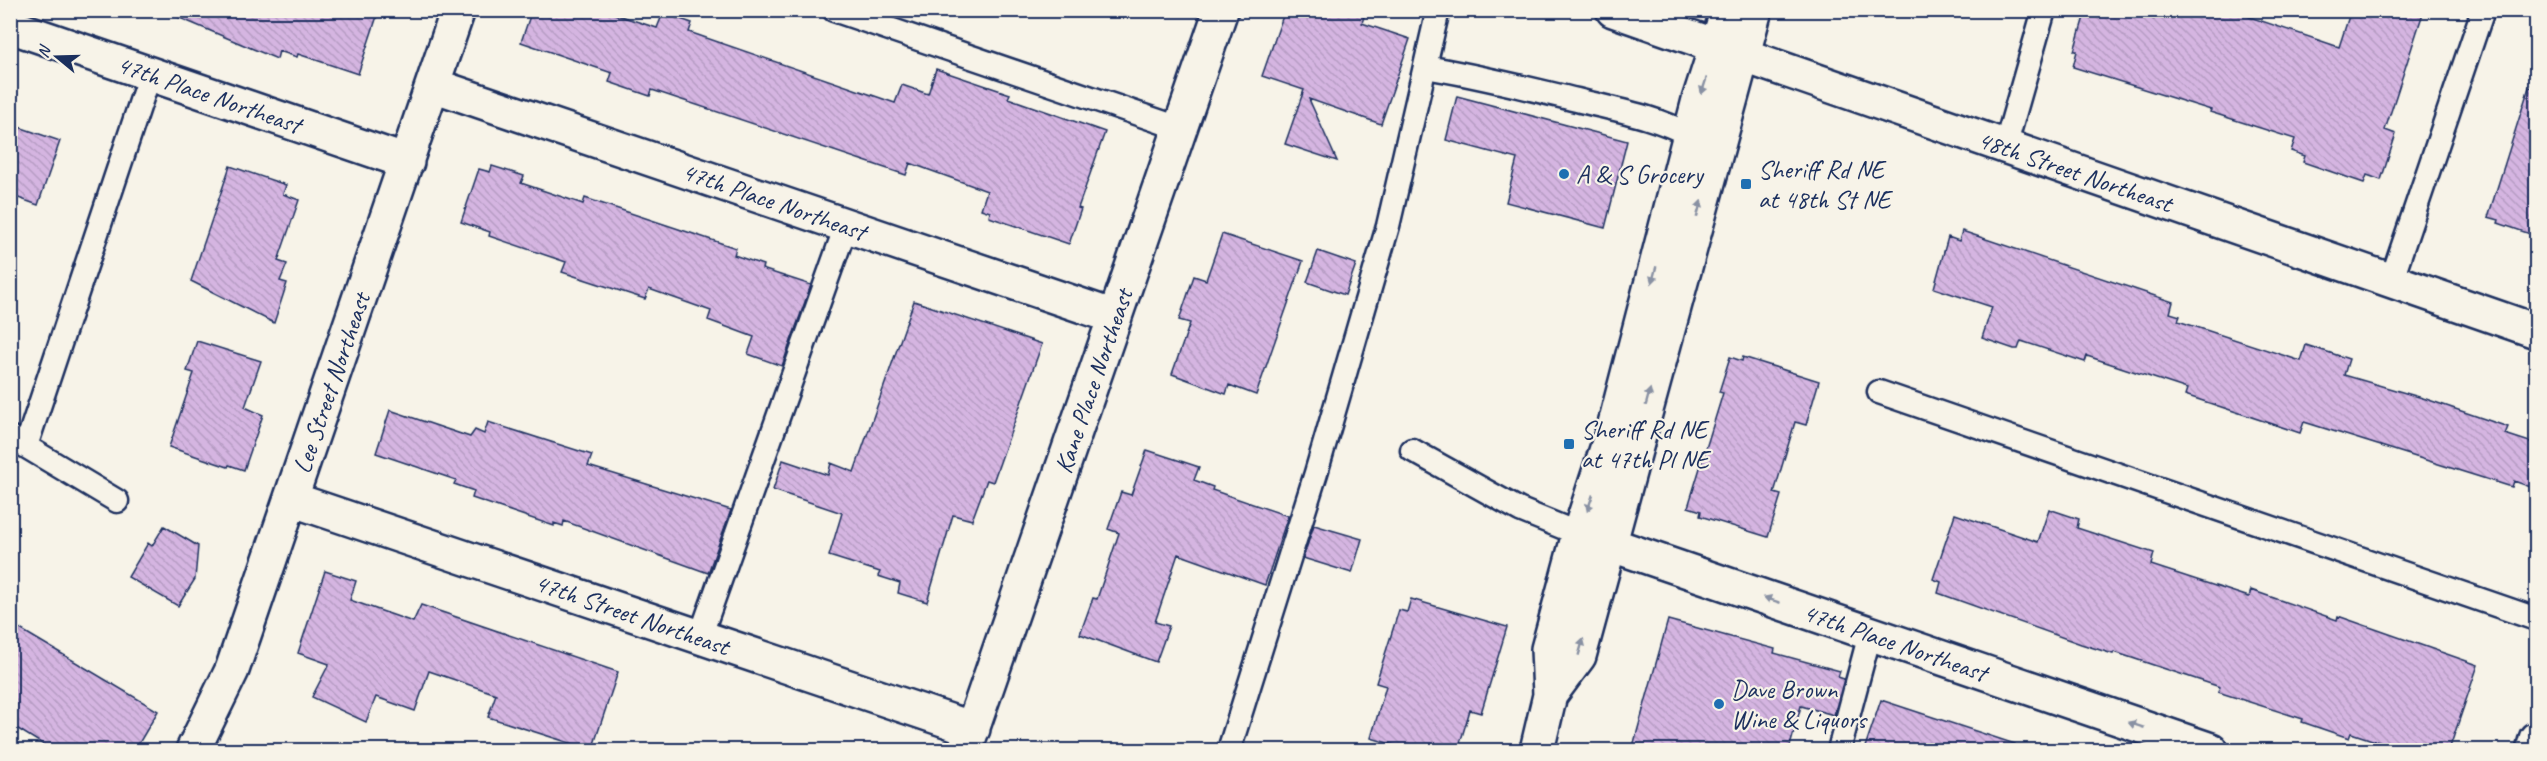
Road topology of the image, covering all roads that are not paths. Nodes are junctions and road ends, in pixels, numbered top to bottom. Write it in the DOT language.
graph roads {
  1 [pos="458,10"];
  2 [pos="834,10"];
  3 [pos="1221,10"];
  4 [pos="1438,10"];
  5 [pos="1613,10"];
  6 [pos="1728,10"];
  7 [pos="1755,10"];
  8 [pos="2044,10"];
  9 [pos="2483,10"];
  10 [pos="10,26"];
  11 [pos="1729,51"];
  12 [pos="1425,67"];
  13 [pos="150,74"];
  14 [pos="433,85"];
  15 [pos="1182,129"];
  16 [pos="1690,135"];
  17 [pos="2005,147"];
  18 [pos="407,162"];
  19 [pos="846,226"];
  20 [pos="2391,281"];
  21 [pos="1115,317"];
  22 [pos="2536,331"];
  23 [pos="1879,392"];
  24 [pos="18,442"];
  25 [pos="1412,450"];
  26 [pos="291,499"];
  27 [pos="117,501"];
  28 [pos="1594,538"];
  29 [pos="2536,619"];
  30 [pos="1870,634"];
  31 [pos="700,637"];
  32 [pos="2536,739"];
  33 [pos="969,740"];
  34 [pos="193,750"];
  35 [pos="1229,750"];
  36 [pos="1537,750"];
  37 [pos="1839,750"];
  38 [pos="2211,750"];
  39 [pos="2533,750"];
  1 -- 14 [label="street, Lee Street Northeast"];
  2 -- 15 [label="lane"];
  3 -- 15 [label="street, Kane Place Northeast"];
  4 -- 12 [label="lane"];
  5 -- 11 [label="street, 48th Street Northeast"];
  6 -- 11 [label="street"];
  7 -- 11 [label="street"];
  8 -- 17 [label="lane"];
  9 -- 20 [label="lane"];
  10 -- 13 [label="street, 47th Place Northeast"];
  11 -- 16 [label="street, one-way"];
  11 -- 17 [label="street, 48th Street Northeast"];
  28 -- 11 [label="street, one-way"];
  12 -- 16 [label="lane"];
  12 -- 35 [label="lane"];
  13 -- 18 [label="street, 47th Place Northeast"];
  13 -- 24 [label="lane"];
  14 -- 18 [label="street, Lee Street Northeast"];
  14 -- 19 [label="street, 47th Place Northeast"];
  15 -- 21 [label="street, Kane Place Northeast"];
  16 -- 28 [label="street, one-way"];
  17 -- 20 [label="street, 48th Street Northeast"];
  18 -- 26 [label="street, Lee Street Northeast"];
  19 -- 21 [label="street, 47th Place Northeast"];
  19 -- 31 [label="lane"];
  20 -- 22 [label="street, 48th Street Northeast"];
  21 -- 33 [label="street, Kane Place Northeast"];
  23 -- 29 [label="lane"];
  24 -- 27 [label="lane"];
  25 -- 28 [label="lane"];
  26 -- 31 [label="street, 47th Street Northeast"];
  26 -- 34 [label="street, Lee Street Northeast"];
  30 -- 28 [label="street, 47th Place Northeast, one-way"];
  28 -- 36 [label="street"];
  30 -- 37 [label="lane"];
  38 -- 30 [label="street, 47th Place Northeast, one-way"];
  31 -- 33 [label="street, 47th Street Northeast"];
  32 -- 39 [label="street"];
}
